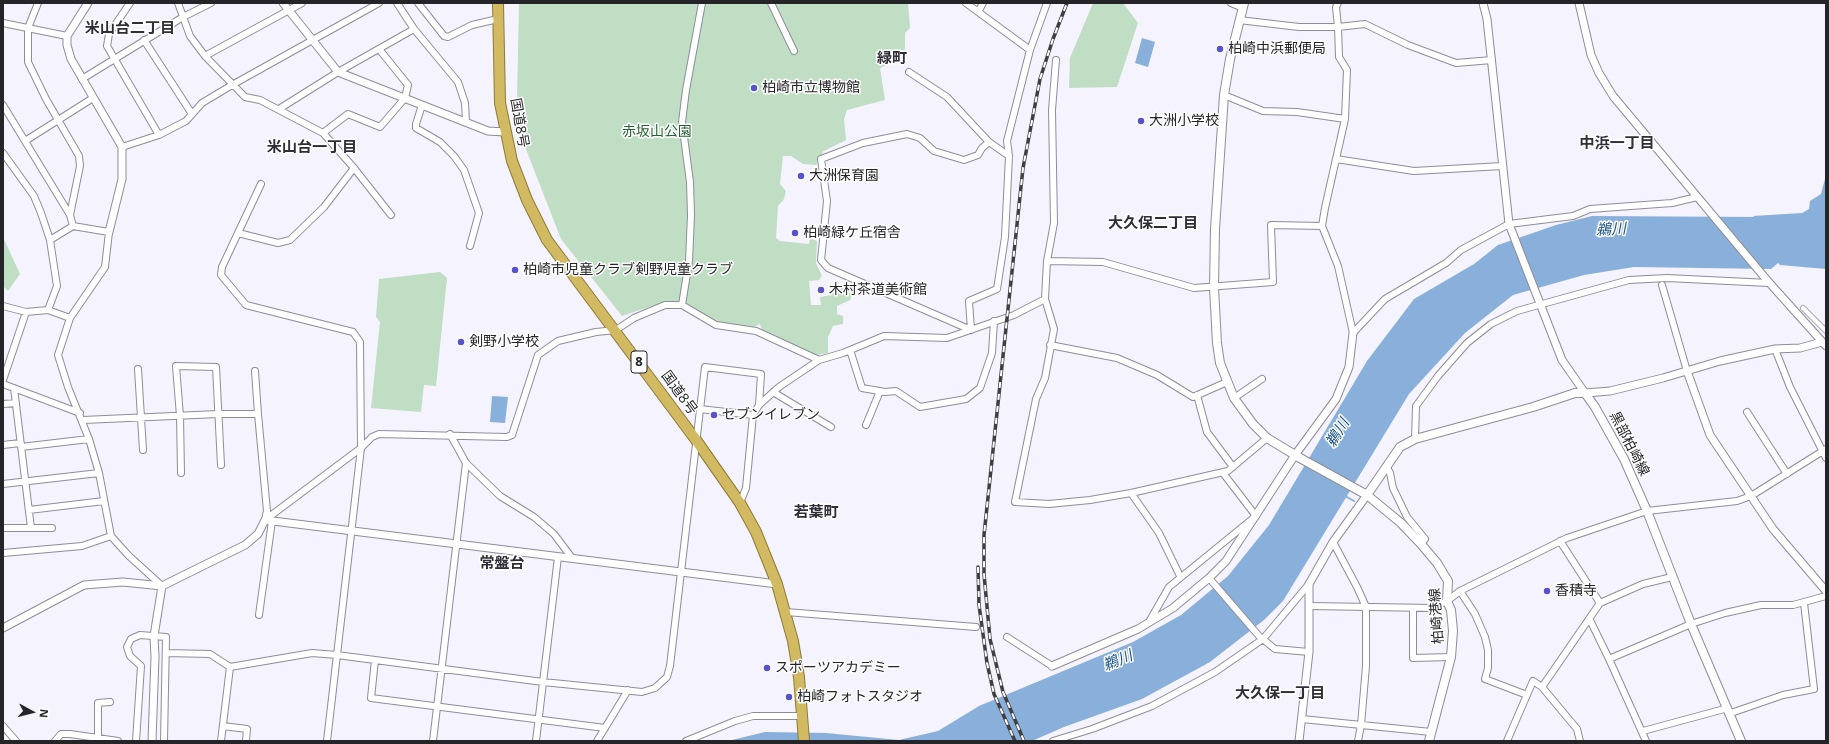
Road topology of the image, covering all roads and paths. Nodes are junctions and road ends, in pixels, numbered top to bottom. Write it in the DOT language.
graph roads {
  1 [pos="38,3"];
  2 [pos="88,3"];
  3 [pos="130,3"];
  4 [pos="178,3"];
  5 [pos="211,3"];
  6 [pos="283,3"];
  7 [pos="302,3"];
  8 [pos="379,3"];
  9 [pos="397,3"];
  10 [pos="418,3"];
  11 [pos="498,3"];
  12 [pos="702,3"];
  13 [pos="771,3"];
  14 [pos="966,3"];
  15 [pos="983,3"];
  16 [pos="1047,3"];
  17 [pos="1231,3"];
  18 [pos="1338,3"];
  19 [pos="1483,3"];
  20 [pos="1579,3"];
  21 [pos="1243,5"];
  22 [pos="288,10"];
  23 [pos="978,12"];
  24 [pos="182,18"];
  25 [pos="498,19"];
  26 [pos="1239,20"];
  27 [pos="3,24"];
  28 [pos="1338,27"];
  29 [pos="28,28"];
  30 [pos="414,29"];
  31 [pos="67,36"];
  32 [pos="144,40"];
  33 [pos="312,42"];
  34 [pos="379,49"];
  35 [pos="1030,50"];
  36 [pos="794,51"];
  37 [pos="205,56"];
  38 [pos="113,59"];
  39 [pos="1056,60"];
  40 [pos="1492,60"];
  41 [pos="338,72"];
  42 [pos="909,72"];
  43 [pos="82,79"];
  44 [pos="232,85"];
  45 [pos="1224,96"];
  46 [pos="93,98"];
  47 [pos="405,98"];
  48 [pos="3,105"];
  49 [pos="422,105"];
  50 [pos="279,109"];
  51 [pos="192,114"];
  52 [pos="1346,119"];
  53 [pos="58,120"];
  54 [pos="466,122"];
  55 [pos="505,132"];
  56 [pos="323,133"];
  57 [pos="159,135"];
  58 [pos="25,141"];
  59 [pos="989,142"];
  60 [pos="122,147"];
  61 [pos="3,153"];
  62 [pos="1009,156"];
  63 [pos="1336,159"];
  64 [pos="1502,166"];
  65 [pos="354,168"];
  66 [pos="261,184"];
  67 [pos="1697,197"];
  68 [pos="391,215"];
  69 [pos="70,216"];
  70 [pos="1509,224"];
  71 [pos="73,226"];
  72 [pos="1322,226"];
  73 [pos="109,232"];
  74 [pos="238,233"];
  75 [pos="50,240"];
  76 [pos="470,246"];
  77 [pos="1047,261"];
  78 [pos="1767,281"];
  79 [pos="1662,284"];
  80 [pos="1214,288"];
  81 [pos="1045,299"];
  82 [pos="1540,303"];
  83 [pos="682,305"];
  84 [pos="3,306"];
  85 [pos="1803,308"];
  86 [pos="48,310"];
  87 [pos="26,312"];
  88 [pos="70,318"];
  89 [pos="994,321"];
  90 [pos="616,330"];
  91 [pos="971,330"];
  92 [pos="1826,331"];
  93 [pos="1353,332"];
  94 [pos="1824,344"];
  95 [pos="1050,345"];
  96 [pos="1775,349"];
  97 [pos="850,350"];
  98 [pos="819,360"];
  99 [pos="138,369"];
  100 [pos="255,371"];
  101 [pos="1687,371"];
  102 [pos="1262,379"];
  103 [pos="3,380"];
  104 [pos="1227,382"];
  105 [pos="3,384"];
  106 [pos="14,388"];
  107 [pos="880,391"];
  108 [pos="773,392"];
  109 [pos="1585,393"];
  110 [pos="1197,395"];
  111 [pos="1234,398"];
  112 [pos="16,403"];
  113 [pos="3,404"];
  114 [pos="759,405"];
  115 [pos="700,409"];
  116 [pos="1747,412"];
  117 [pos="80,413"];
  118 [pos="218,414"];
  119 [pos="258,414"];
  120 [pos="753,415"];
  121 [pos="180,416"];
  122 [pos="141,418"];
  123 [pos="83,420"];
  124 [pos="866,425"];
  125 [pos="830,427"];
  126 [pos="450,434"];
  127 [pos="1267,438"];
  128 [pos="89,439"];
  129 [pos="1415,439"];
  130 [pos="696,440"];
  131 [pos="3,445"];
  132 [pos="21,445"];
  133 [pos="361,448"];
  134 [pos="143,450"];
  135 [pos="1824,450"];
  136 [pos="1298,457"];
  137 [pos="1826,458"];
  138 [pos="466,463"];
  139 [pos="221,464"];
  140 [pos="1386,466"];
  141 [pos="1233,467"];
  142 [pos="1223,472"];
  143 [pos="99,473"];
  144 [pos="181,473"];
  145 [pos="1788,474"];
  146 [pos="26,482"];
  147 [pos="3,484"];
  148 [pos="1131,493"];
  149 [pos="1367,494"];
  150 [pos="1751,496"];
  151 [pos="104,501"];
  152 [pos="740,503"];
  153 [pos="29,510"];
  154 [pos="1647,511"];
  155 [pos="1256,516"];
  156 [pos="268,521"];
  157 [pos="3,528"];
  158 [pos="31,528"];
  159 [pos="52,528"];
  160 [pos="351,532"];
  161 [pos="111,536"];
  162 [pos="1560,541"];
  163 [pos="1333,542"];
  164 [pos="455,544"];
  165 [pos="1421,544"];
  166 [pos="3,553"];
  167 [pos="558,557"];
  168 [pos="572,558"];
  169 [pos="682,571"];
  170 [pos="1180,576"];
  171 [pos="1672,577"];
  172 [pos="1211,580"];
  173 [pos="777,584"];
  174 [pos="1309,584"];
  175 [pos="162,586"];
  176 [pos="1460,591"];
  177 [pos="1826,591"];
  178 [pos="1826,596"];
  179 [pos="1447,601"];
  180 [pos="1804,602"];
  181 [pos="1600,603"];
  182 [pos="1309,606"];
  183 [pos="1366,607"];
  184 [pos="1413,608"];
  185 [pos="786,612"];
  186 [pos="259,616"];
  187 [pos="1590,620"];
  188 [pos="1150,622"];
  189 [pos="1690,624"];
  190 [pos="976,627"];
  191 [pos="3,628"];
  192 [pos="154,636"];
  193 [pos="1007,637"];
  194 [pos="1261,638"];
  195 [pos="1309,652"];
  196 [pos="166,653"];
  197 [pos="337,655"];
  198 [pos="1451,657"];
  199 [pos="1609,659"];
  200 [pos="375,660"];
  201 [pos="1052,666"];
  202 [pos="230,667"];
  203 [pos="442,669"];
  204 [pos="543,682"];
  205 [pos="1542,687"];
  206 [pos="628,690"];
  207 [pos="1527,695"];
  208 [pos="110,702"];
  209 [pos="437,708"];
  210 [pos="1729,711"];
  211 [pos="803,717"];
  212 [pos="1302,719"];
  213 [pos="539,720"];
  214 [pos="1361,725"];
  215 [pos="3,726"];
  216 [pos="223,726"];
  217 [pos="605,728"];
  218 [pos="1643,730"];
  219 [pos="1431,732"];
  220 [pos="98,737"];
  221 [pos="16,741"];
  222 [pos="55,741"];
  223 [pos="118,741"];
  224 [pos="136,741"];
  225 [pos="152,741"];
  226 [pos="164,741"];
  227 [pos="221,741"];
  228 [pos="246,741"];
  229 [pos="327,741"];
  230 [pos="433,741"];
  231 [pos="536,741"];
  232 [pos="597,741"];
  233 [pos="686,741"];
  234 [pos="804,741"];
  235 [pos="1053,741"];
  236 [pos="1299,741"];
  237 [pos="1358,741"];
  238 [pos="1429,741"];
  239 [pos="1507,741"];
  240 [pos="1580,741"];
  241 [pos="1646,741"];
  242 [pos="1741,741"];
  1 -- 29 [label="street"];
  2 -- 31 [label="street"];
  3 -- 38 [label="street"];
  4 -- 24 [label="street"];
  5 -- 24 [label="street"];
  6 -- 22 [label="street"];
  7 -- 22 [label="street"];
  8 -- 33 [label="street"];
  9 -- 30 [label="street"];
  10 -- 25 [label="street"];
  11 -- 25 [label="highway, 国道8号 / 8"];
  12 -- 83 [label="street"];
  13 -- 36 [label="street"];
  14 -- 23 [label="street"];
  15 -- 23 [label="street"];
  16 -- 35 [label="street"];
  17 -- 21 [label="street"];
  18 -- 28 [label="street"];
  19 -- 40 [label="street"];
  20 -- 67 [label="street"];
  21 -- 26 [label="main road, 柏崎港線"];
  22 -- 33 [label="street"];
  22 -- 37 [label="street"];
  23 -- 35 [label="street"];
  24 -- 32 [label="street"];
  24 -- 37 [label="street"];
  25 -- 55 [label="highway, 国道8号 / 8"];
  26 -- 28 [label="street"];
  26 -- 45 [label="main road, 柏崎港線"];
  27 -- 29 [label="street"];
  28 -- 40 [label="street"];
  28 -- 52 [label="street"];
  29 -- 31 [label="street"];
  29 -- 53 [label="street"];
  30 -- 34 [label="street"];
  30 -- 54 [label="street"];
  31 -- 43 [label="street"];
  32 -- 38 [label="street"];
  32 -- 51 [label="street"];
  33 -- 41 [label="street"];
  33 -- 44 [label="street"];
  34 -- 41 [label="street"];
  34 -- 47 [label="street"];
  35 -- 62 [label="street"];
  37 -- 44 [label="street"];
  38 -- 43 [label="street"];
  38 -- 57 [label="street"];
  39 -- 77 [label="street"];
  40 -- 64 [label="street"];
  41 -- 47 [label="street"];
  41 -- 50 [label="street"];
  42 -- 59 [label="street"];
  43 -- 46 [label="street"];
  44 -- 50 [label="street"];
  44 -- 51 [label="street"];
  45 -- 52 [label="street"];
  45 -- 80 [label="main road, 柏崎港線"];
  46 -- 53 [label="street"];
  46 -- 60 [label="street"];
  47 -- 49 [label="street"];
  47 -- 56 [label="street"];
  48 -- 58 [label="street"];
  49 -- 54 [label="street"];
  49 -- 76 [label="street"];
  50 -- 56 [label="street"];
  51 -- 57 [label="street"];
  52 -- 63 [label="street"];
  53 -- 58 [label="street"];
  53 -- 69 [label="street"];
  54 -- 55 [label="street"];
  55 -- 90 [label="highway, 国道8号 / 8"];
  56 -- 65 [label="street"];
  57 -- 60 [label="street"];
  58 -- 69 [label="street"];
  59 -- 62 [label="street"];
  59 -- 91 [label="street"];
  60 -- 73 [label="street"];
  61 -- 75 [label="street"];
  62 -- 91 [label="street"];
  63 -- 64 [label="street"];
  63 -- 72 [label="street"];
  64 -- 70 [label="street"];
  65 -- 68 [label="street"];
  65 -- 74 [label="street"];
  66 -- 74 [label="street"];
  67 -- 70 [label="street"];
  67 -- 78 [label="street"];
  69 -- 71 [label="street"];
  70 -- 82 [label="street"];
  70 -- 93 [label="street"];
  71 -- 73 [label="street"];
  71 -- 75 [label="street"];
  72 -- 80 [label="street"];
  72 -- 93 [label="street"];
  73 -- 88 [label="street"];
  74 -- 133 [label="street"];
  75 -- 86 [label="street"];
  77 -- 80 [label="street"];
  77 -- 81 [label="street"];
  78 -- 82 [label="street"];
  78 -- 94 [label="street"];
  79 -- 101 [label="street"];
  80 -- 104 [label="main road, 柏崎港線"];
  81 -- 89 [label="street"];
  81 -- 95 [label="street"];
  82 -- 109 [label="street"];
  82 -- 129 [label="street"];
  83 -- 90 [label="street"];
  83 -- 98 [label="street"];
  84 -- 87 [label="street"];
  85 -- 92 [label="street"];
  86 -- 87 [label="street"];
  86 -- 88 [label="street"];
  87 -- 103 [label="street"];
  88 -- 117 [label="street"];
  89 -- 91 [label="street"];
  89 -- 107 [label="street"];
  90 -- 126 [label="street"];
  90 -- 130 [label="highway, 国道8号 / 8"];
  91 -- 97 [label="street"];
  93 -- 136 [label="street"];
  94 -- 96 [label="street"];
  95 -- 110 [label="street"];
  95 -- 148 [label="street"];
  96 -- 101 [label="street"];
  96 -- 135 [label="street"];
  97 -- 98 [label="street"];
  97 -- 107 [label="street"];
  98 -- 108 [label="street"];
  99 -- 122 [label="street"];
  100 -- 119 [label="street"];
  101 -- 109 [label="street"];
  101 -- 150 [label="street"];
  102 -- 111 [label="street"];
  104 -- 110 [label="street"];
  104 -- 111 [label="main road, 柏崎港線"];
  105 -- 106 [label="street"];
  106 -- 112 [label="street"];
  106 -- 117 [label="street"];
  107 -- 124 [label="street"];
  108 -- 114 [label="street"];
  108 -- 125 [label="street"];
  109 -- 129 [label="main road"];
  109 -- 154 [label="main road, 黒部柏崎線"];
  110 -- 141 [label="street"];
  111 -- 127 [label="main road, 柏崎港線"];
  112 -- 113 [label="street"];
  112 -- 132 [label="street"];
  114 -- 115 [label="street"];
  114 -- 120 [label="street"];
  115 -- 120 [label="street"];
  115 -- 130 [label="street"];
  116 -- 145 [label="street"];
  117 -- 123 [label="street"];
  118 -- 119 [label="street"];
  118 -- 121 [label="street"];
  118 -- 121 [label="street"];
  118 -- 139 [label="street"];
  119 -- 156 [label="street"];
  120 -- 152 [label="street"];
  121 -- 122 [label="street"];
  121 -- 144 [label="street"];
  122 -- 123 [label="street"];
  122 -- 134 [label="street"];
  123 -- 128 [label="street"];
  126 -- 133 [label="street"];
  126 -- 138 [label="street"];
  127 -- 136 [label="main road, 柏崎港線"];
  127 -- 141 [label="street"];
  128 -- 132 [label="street"];
  128 -- 143 [label="street"];
  129 -- 140 [label="main road"];
  130 -- 152 [label="highway, 国道8号 / 8"];
  130 -- 169 [label="street"];
  131 -- 132 [label="street"];
  132 -- 146 [label="street"];
  133 -- 156 [label="street"];
  133 -- 160 [label="street"];
  135 -- 137 [label="street"];
  135 -- 145 [label="street"];
  136 -- 149 [label="main road, 柏崎港線"];
  136 -- 155 [label="street"];
  138 -- 164 [label="street"];
  138 -- 168 [label="street"];
  140 -- 149 [label="main road"];
  140 -- 165 [label="street"];
  141 -- 142 [label="street"];
  142 -- 148 [label="street"];
  142 -- 155 [label="street"];
  143 -- 146 [label="street"];
  143 -- 151 [label="street"];
  145 -- 150 [label="street"];
  146 -- 147 [label="street"];
  146 -- 153 [label="street"];
  148 -- 170 [label="street"];
  149 -- 163 [label="street"];
  149 -- 165 [label="main road, 柏崎港線"];
  150 -- 154 [label="street"];
  150 -- 177 [label="street"];
  151 -- 153 [label="street"];
  151 -- 161 [label="street"];
  152 -- 173 [label="highway, 国道8号 / 8"];
  153 -- 158 [label="street"];
  154 -- 162 [label="street"];
  154 -- 171 [label="main road, 黒部柏崎線"];
  155 -- 170 [label="street"];
  155 -- 172 [label="street"];
  156 -- 160 [label="street"];
  156 -- 175 [label="street"];
  156 -- 186 [label="street"];
  157 -- 158 [label="street"];
  158 -- 159 [label="street"];
  160 -- 164 [label="street"];
  160 -- 197 [label="street"];
  161 -- 166 [label="street"];
  161 -- 175 [label="street"];
  162 -- 176 [label="street"];
  162 -- 181 [label="street"];
  163 -- 174 [label="street"];
  163 -- 183 [label="street"];
  164 -- 167 [label="street"];
  164 -- 203 [label="street"];
  165 -- 179 [label="main road, 柏崎港線"];
  167 -- 168 [label="street"];
  167 -- 204 [label="street"];
  168 -- 169 [label="street"];
  169 -- 173 [label="street"];
  169 -- 206 [label="street"];
  170 -- 188 [label="street"];
  171 -- 181 [label="street"];
  171 -- 189 [label="main road, 黒部柏崎線"];
  172 -- 188 [label="street"];
  172 -- 194 [label="street"];
  173 -- 185 [label="highway, 国道8号 / 8"];
  174 -- 182 [label="street"];
  174 -- 194 [label="street"];
  175 -- 191 [label="street"];
  175 -- 192 [label="street"];
  176 -- 179 [label="street"];
  176 -- 207 [label="street"];
  178 -- 180 [label="street"];
  179 -- 184 [label="street"];
  179 -- 198 [label="main road, 柏崎港線"];
  180 -- 189 [label="street"];
  180 -- 210 [label="street"];
  181 -- 187 [label="street"];
  182 -- 183 [label="street"];
  182 -- 195 [label="street"];
  183 -- 184 [label="street"];
  183 -- 214 [label="street"];
  184 -- 198 [label="street"];
  185 -- 190 [label="street"];
  185 -- 211 [label="highway, 国道8号 / 8"];
  187 -- 199 [label="street"];
  187 -- 205 [label="street"];
  188 -- 201 [label="street"];
  189 -- 199 [label="street"];
  189 -- 210 [label="main road, 黒部柏崎線"];
  192 -- 196 [label="street"];
  192 -- 224 [label="street"];
  192 -- 225 [label="street"];
  193 -- 201 [label="street"];
  194 -- 195 [label="street"];
  194 -- 235 [label="street"];
  195 -- 212 [label="street"];
  196 -- 202 [label="street"];
  196 -- 226 [label="street"];
  197 -- 200 [label="street"];
  197 -- 202 [label="street"];
  197 -- 229 [label="street"];
  198 -- 219 [label="main road, 柏崎港線"];
  199 -- 218 [label="street"];
  200 -- 203 [label="street"];
  200 -- 209 [label="street"];
  202 -- 216 [label="street"];
  203 -- 204 [label="street"];
  203 -- 209 [label="street"];
  204 -- 206 [label="street"];
  204 -- 213 [label="street"];
  205 -- 207 [label="street"];
  205 -- 240 [label="street"];
  206 -- 217 [label="street"];
  207 -- 239 [label="street"];
  208 -- 220 [label="street"];
  209 -- 213 [label="street"];
  209 -- 230 [label="street"];
  210 -- 218 [label="street"];
  210 -- 242 [label="main road, 黒部柏崎線"];
  211 -- 233 [label="street"];
  211 -- 234 [label="highway, 国道8号 / 8"];
  212 -- 214 [label="street"];
  212 -- 236 [label="street"];
  213 -- 217 [label="street"];
  213 -- 231 [label="street"];
  214 -- 219 [label="street"];
  214 -- 237 [label="street"];
  215 -- 221 [label="street"];
  216 -- 227 [label="street"];
  216 -- 228 [label="street"];
  217 -- 232 [label="street"];
  218 -- 241 [label="street"];
  219 -- 238 [label="main road, 柏崎港線"];
  220 -- 222 [label="street"];
  220 -- 223 [label="street"];
}
